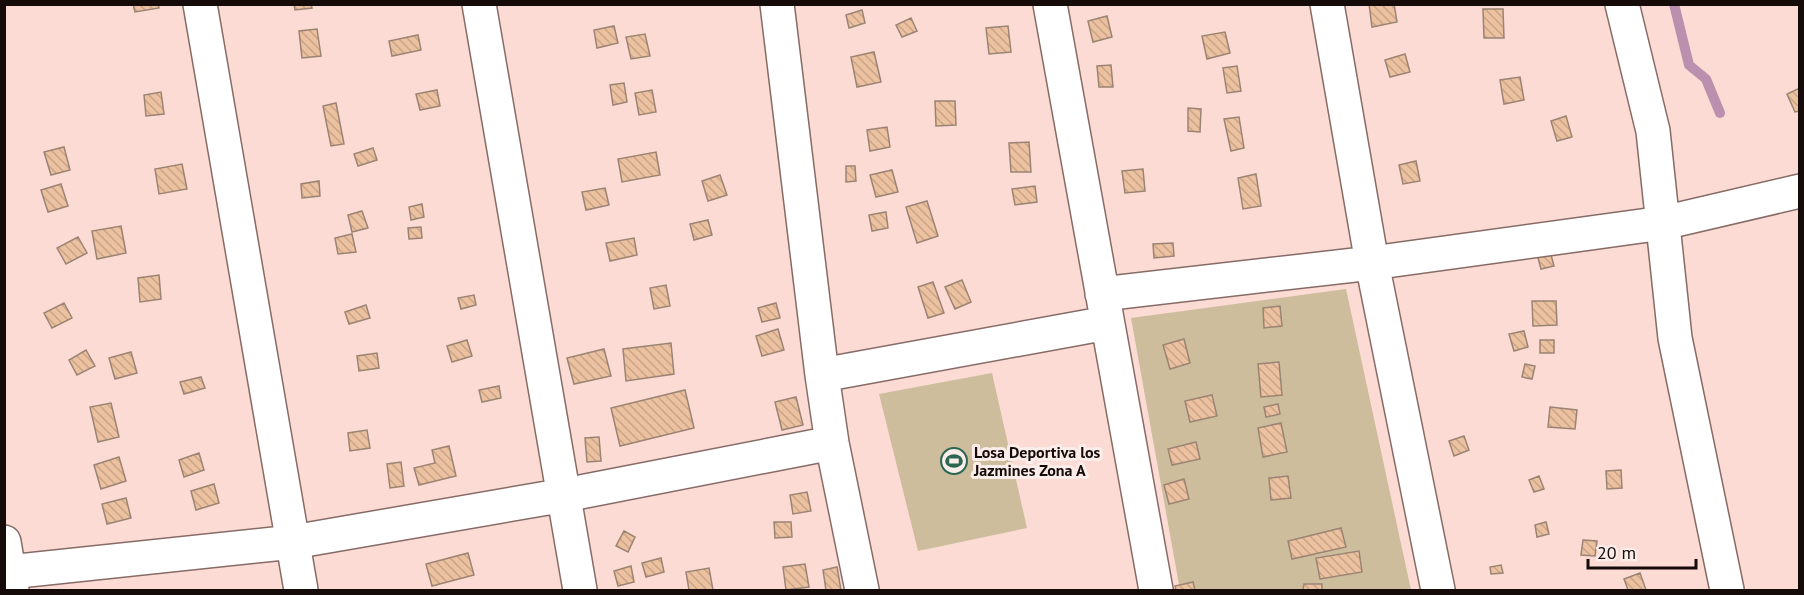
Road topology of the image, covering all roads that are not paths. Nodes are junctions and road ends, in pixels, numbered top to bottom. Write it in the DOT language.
graph roads {
  1 [pos="200,4"];
  2 [pos="479,4"];
  3 [pos="777,4"];
  4 [pos="1050,4"];
  5 [pos="1327,4"];
  6 [pos="1622,4"];
  7 [pos="1800,191"];
  8 [pos="1663,223"];
  9 [pos="1372,263"];
  10 [pos="1105,308"];
  11 [pos="822,375"];
  12 [pos="832,443"];
  13 [pos="565,495"];
  14 [pos="293,542"];
  15 [pos="8,568"];
  16 [pos="301,591"];
  17 [pos="580,591"];
  18 [pos="862,591"];
  19 [pos="1156,591"];
  20 [pos="1438,591"];
  21 [pos="1727,591"];
  1 -- 14 [label="street"];
  2 -- 13 [label="street"];
  3 -- 11 [label="street"];
  4 -- 10 [label="street"];
  5 -- 9 [label="street"];
  6 -- 8 [label="street"];
  7 -- 8 [label="street"];
  8 -- 9 [label="street"];
  8 -- 21 [label="street"];
  9 -- 10 [label="street"];
  9 -- 20 [label="street"];
  10 -- 11 [label="street"];
  10 -- 19 [label="street"];
  11 -- 12 [label="street"];
  12 -- 13 [label="street"];
  12 -- 18 [label="street"];
  13 -- 14 [label="street"];
  13 -- 17 [label="street"];
  14 -- 15 [label="street"];
  14 -- 16 [label="street"];
}
